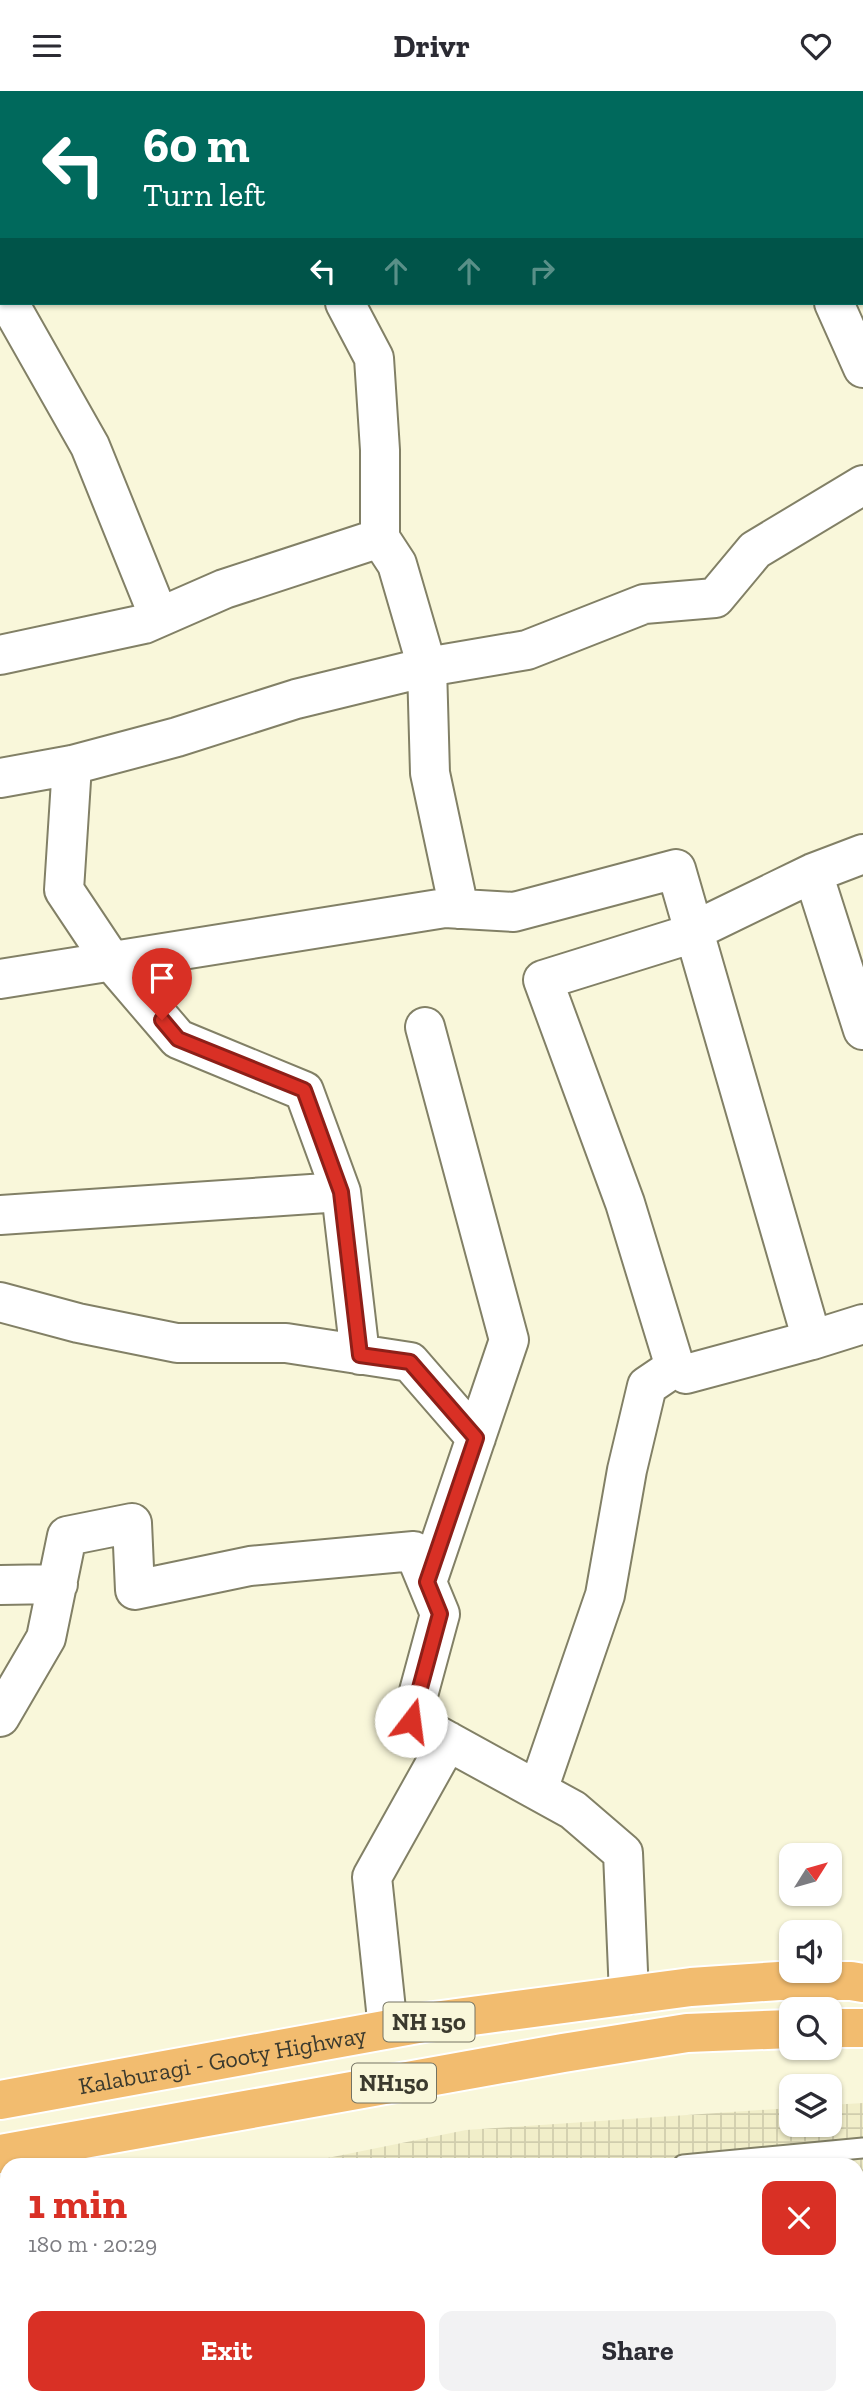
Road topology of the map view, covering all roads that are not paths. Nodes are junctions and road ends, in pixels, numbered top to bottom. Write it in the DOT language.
graph roads {
  1 [pos="10,305"];
  2 [pos="346,305"];
  3 [pos="835,305"];
  4 [pos="863,368"];
  5 [pos="863,485"];
  6 [pos="380,538"];
  7 [pos="159,617"];
  8 [pos="0,655"];
  9 [pos="427,667"];
  10 [pos="72,765"];
  11 [pos="0,778"];
  12 [pos="863,854"];
  13 [pos="813,873"];
  14 [pos="459,909"];
  15 [pos="694,931"];
  16 [pos="112,962"];
  17 [pos="0,979"];
  18 [pos="425,1027"];
  19 [pos="863,1030"];
  20 [pos="341,1192"];
  21 [pos="0,1215"];
  22 [pos="0,1302"];
  23 [pos="863,1324"];
  24 [pos="812,1340"];
  25 [pos="360,1355"];
  26 [pos="686,1374"];
  27 [pos="476,1438"];
  28 [pos="427,1582"];
  29 [pos="58,1584"];
  30 [pos="0,1585"];
  31 [pos="0,1717"];
  32 [pos="448,1741"];
  33 [pos="538,1790"];
  34 [pos="863,1983"];
  35 [pos="629,1995"];
  36 [pos="842,2028"];
  37 [pos="863,2028"];
  38 [pos="388,2029"];
  39 [pos="779,2029"];
  40 [pos="1,2094"];
  41 [pos="863,2148"];
  42 [pos="0,2154"];
  43 [pos="757,2158"];
  1 -- 7 [label="street"];
  2 -- 6 [label="street"];
  3 -- 4 [label="street"];
  5 -- 9 [label="street"];
  6 -- 7 [label="street"];
  6 -- 9 [label="street"];
  7 -- 8 [label="street"];
  9 -- 10 [label="street"];
  9 -- 14 [label="street"];
  10 -- 11 [label="street"];
  10 -- 16 [label="street"];
  12 -- 13 [label="street"];
  13 -- 15 [label="street"];
  13 -- 19 [label="street"];
  14 -- 15 [label="street"];
  14 -- 16 [label="street"];
  15 -- 24 [label="street"];
  15 -- 33 [label="street"];
  16 -- 17 [label="street"];
  16 -- 20 [label="street"];
  18 -- 27 [label="street"];
  20 -- 21 [label="street"];
  20 -- 25 [label="street"];
  22 -- 25 [label="street"];
  23 -- 24 [label="street"];
  24 -- 26 [label="street"];
  25 -- 27 [label="street"];
  27 -- 28 [label="street"];
  28 -- 29 [label="street"];
  28 -- 32 [label="street"];
  29 -- 30 [label="street"];
  29 -- 31 [label="street"];
  32 -- 33 [label="street"];
  32 -- 38 [label="street"];
  33 -- 35 [label="street"];
  34 -- 35 [label="highway, Kalaburagi - Gooty Highway / NH 150"];
  35 -- 38 [label="highway, Kalaburagi - Gooty Highway / NH 150"];
  36 -- 37 [label="highway"];
  38 -- 40 [label="highway, Kalaburagi - Gooty Highway / NH 150"];
  39 -- 42 [label="highway, NH150"];
  41 -- 43 [label="lane"];
}
